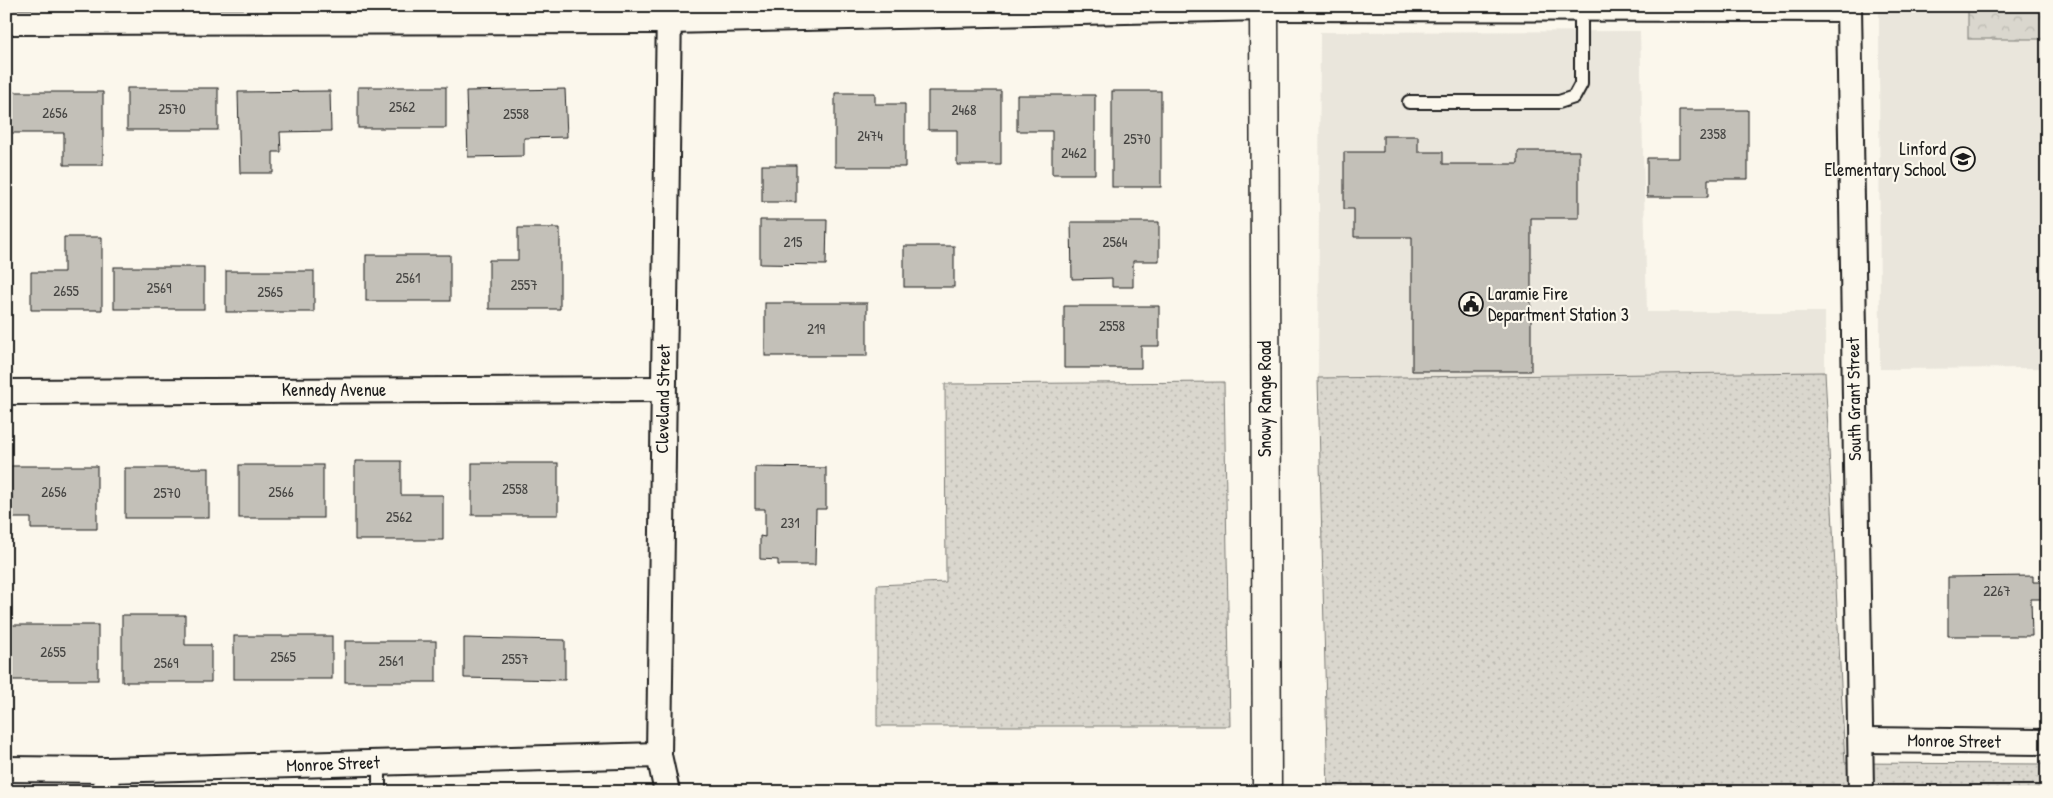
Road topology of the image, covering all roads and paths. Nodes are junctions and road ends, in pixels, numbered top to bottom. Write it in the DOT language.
graph roads {
  1 [pos="1264,7"];
  2 [pos="1581,8"];
  3 [pos="1849,8"];
  4 [pos="100,14"];
  5 [pos="669,14"];
  6 [pos="6,22"];
  7 [pos="1409,102"];
  8 [pos="663,389"];
  9 [pos="6,392"];
  10 [pos="1862,740"];
  11 [pos="2047,742"];
  12 [pos="659,755"];
  13 [pos="379,762"];
  14 [pos="6,769"];
  15 [pos="106,781"];
  16 [pos="379,792"];
  17 [pos="667,792"];
  18 [pos="1267,792"];
  19 [pos="1861,792"];
  1 -- 2 [label="street"];
  1 -- 5 [label="street"];
  1 -- 18 [label="main road, Snowy Range Road"];
  2 -- 3 [label="street"];
  2 -- 7 [label="lane"];
  3 -- 10 [label="street, South Grant Street"];
  4 -- 5 [label="street"];
  4 -- 6 [label="street"];
  5 -- 8 [label="street, Cleveland Street"];
  8 -- 9 [label="street, Kennedy Avenue"];
  8 -- 12 [label="street, Cleveland Street"];
  10 -- 11 [label="street, Monroe Street"];
  10 -- 19 [label="street, South Grant Street"];
  12 -- 13 [label="street, Monroe Street"];
  12 -- 17 [label="street, Cleveland Street"];
  13 -- 15 [label="street, Monroe Street"];
  13 -- 16 [label="lane"];
  14 -- 15 [label="street, Monroe Street"];
}
